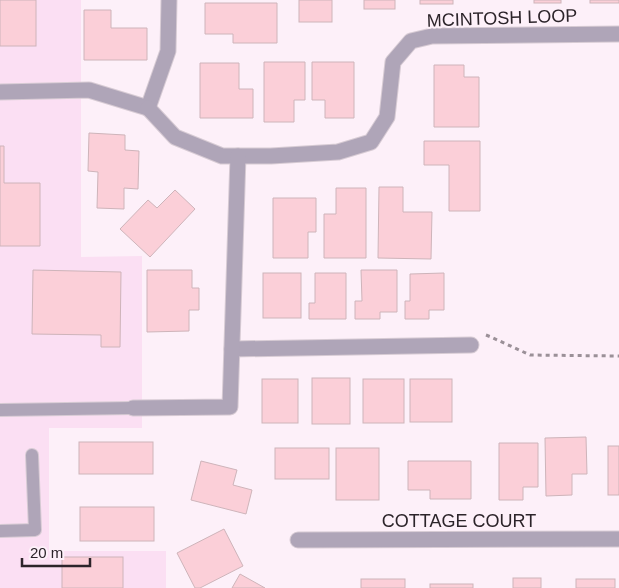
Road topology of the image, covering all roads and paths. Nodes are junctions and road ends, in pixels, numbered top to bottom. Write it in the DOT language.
graph roads {
  1 [pos="169,0"];
  2 [pos="619,34"];
  3 [pos="0,92"];
  4 [pos="148,108"];
  5 [pos="238,156"];
  6 [pos="471,345"];
  7 [pos="232,349"];
  8 [pos="619,356"];
  9 [pos="133,408"];
  10 [pos="0,410"];
  11 [pos="32,455"];
  12 [pos="0,531"];
  13 [pos="298,540"];
  14 [pos="619,540"];
  1 -- 4 [label="street"];
  2 -- 5 [label="street, MCINTOSH LOOP"];
  3 -- 4 [label="street"];
  4 -- 5 [label="street, MCINTOSH LOOP"];
  5 -- 7 [label="street"];
  6 -- 7 [label="street"];
  6 -- 8 [label="path"];
  7 -- 9 [label="street"];
  9 -- 10 [label="lane"];
  11 -- 12 [label="lane"];
  13 -- 14 [label="street, COTTAGE COURT"];
}
